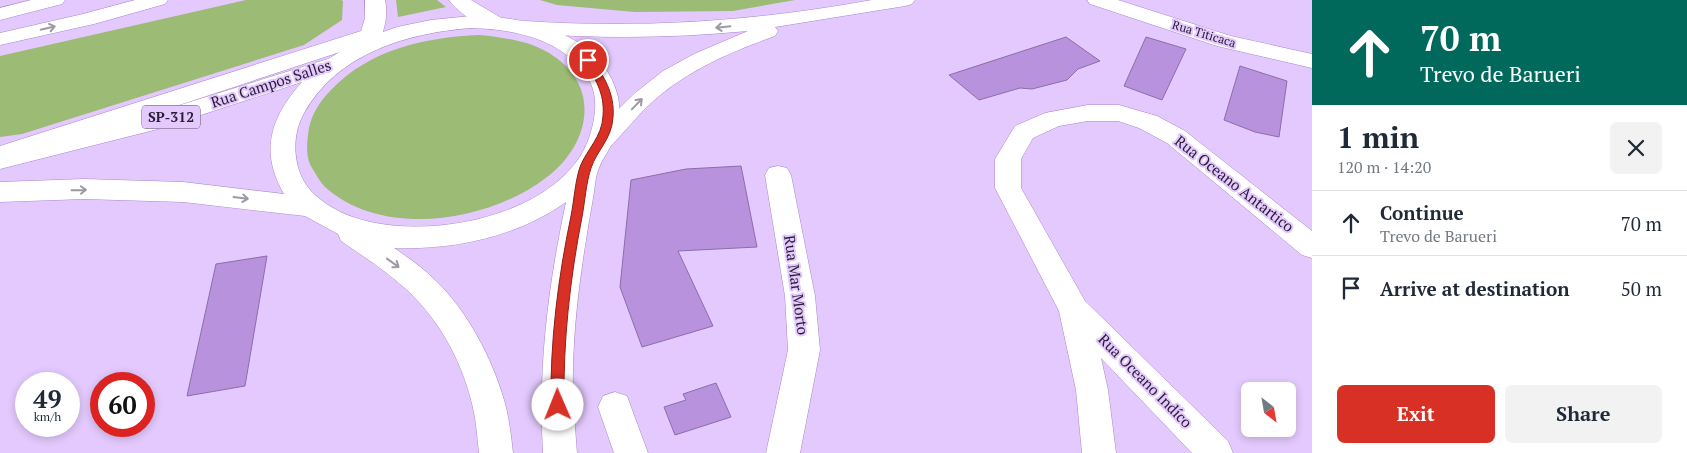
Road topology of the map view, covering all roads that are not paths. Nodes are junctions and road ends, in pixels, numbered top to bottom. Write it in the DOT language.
graph roads {
  1 [pos="55,0"];
  2 [pos="158,0"];
  3 [pos="375,0"];
  4 [pos="459,0"];
  5 [pos="905,0"];
  6 [pos="1097,0"];
  7 [pos="0,14"];
  8 [pos="806,18"];
  9 [pos="496,23"];
  10 [pos="525,28"];
  11 [pos="0,39"];
  12 [pos="368,40"];
  13 [pos="1312,61"];
  14 [pos="338,62"];
  15 [pos="603,139"];
  16 [pos="0,155"];
  17 [pos="0,160"];
  18 [pos="586,167"];
  19 [pos="778,176"];
  20 [pos="0,192"];
  21 [pos="310,207"];
  22 [pos="340,225"];
  23 [pos="1312,247"];
  24 [pos="1074,310"];
  25 [pos="615,406"];
  26 [pos="496,453"];
  27 [pos="560,453"];
  28 [pos="631,453"];
  29 [pos="783,453"];
  30 [pos="1099,453"];
  31 [pos="1216,453"];
  1 -- 7 [label="main road"];
  11 -- 2 [label="main road, one-way"];
  3 -- 12 [label="main road"];
  4 -- 9 [label="main road"];
  5 -- 8 [label="main road"];
  6 -- 13 [label="main road, Rua Titicaca"];
  8 -- 10 [label="main road, one-way"];
  15 -- 8 [label="main road, one-way"];
  9 -- 10 [label="main road"];
  9 -- 12 [label="main road"];
  10 -- 15 [label="main road"];
  12 -- 14 [label="main road"];
  12 -- 16 [label="main road"];
  14 -- 17 [label="main road, Rua Campos Salles / SP-312"];
  14 -- 21 [label="main road"];
  15 -- 18 [label="main road"];
  18 -- 22 [label="main road"];
  18 -- 27 [label="main road"];
  19 -- 29 [label="main road, Rua Mar Morto"];
  20 -- 21 [label="main road, one-way"];
  21 -- 22 [label="main road"];
  22 -- 26 [label="main road, one-way"];
  23 -- 24 [label="main road, Rua Oceano Antartico"];
  24 -- 30 [label="main road, Rua Oceano Antartico"];
  24 -- 31 [label="main road, Rua Oceano Indíco"];
  25 -- 28 [label="main road"];
}
